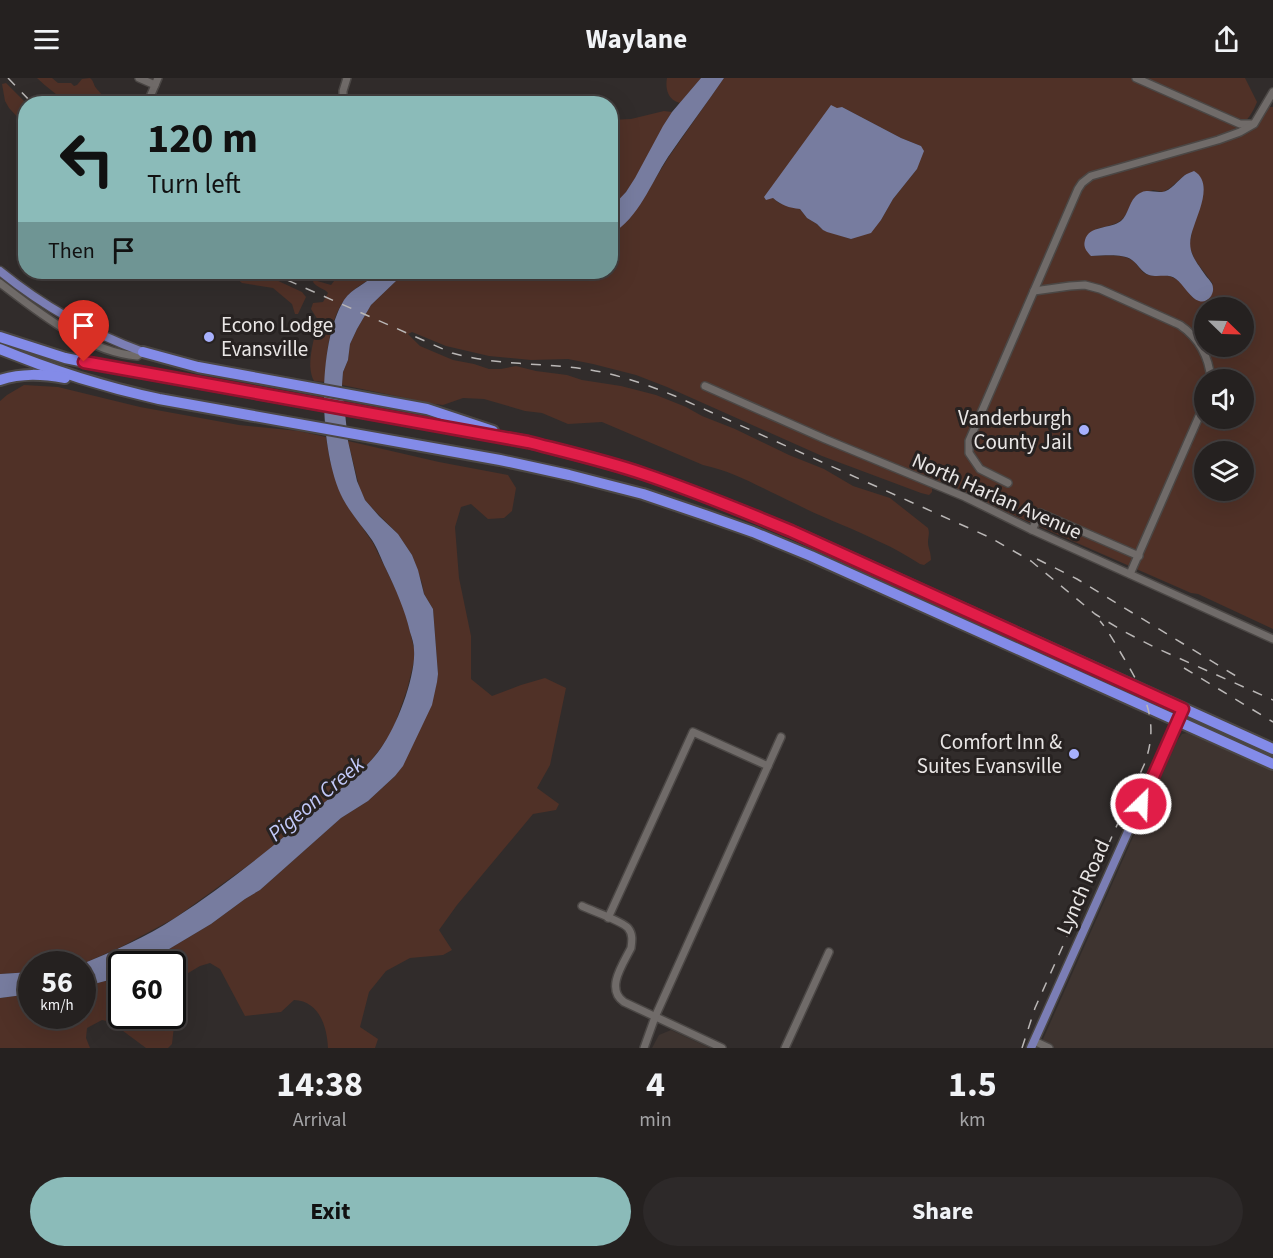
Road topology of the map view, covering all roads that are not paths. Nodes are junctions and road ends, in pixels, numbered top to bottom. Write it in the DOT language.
graph roads {
  1 [pos="139,78"];
  2 [pos="347,78"];
  3 [pos="1136,78"];
  4 [pos="156,81"];
  5 [pos="1273,92"];
  6 [pos="150,96"];
  7 [pos="343,96"];
  8 [pos="1254,124"];
  9 [pos="0,271"];
  10 [pos="0,283"];
  11 [pos="1034,291"];
  12 [pos="0,338"];
  13 [pos="0,349"];
  14 [pos="143,352"];
  15 [pos="1210,369"];
  16 [pos="0,380"];
  17 [pos="99,384"];
  18 [pos="705,386"];
  19 [pos="1194,428"];
  20 [pos="528,442"];
  21 [pos="1008,483"];
  22 [pos="1032,530"];
  23 [pos="1139,556"];
  24 [pos="1131,574"];
  25 [pos="1273,639"];
  26 [pos="1183,709"];
  27 [pos="1177,721"];
  28 [pos="781,737"];
  29 [pos="1273,749"];
  30 [pos="1273,764"];
  31 [pos="768,766"];
  32 [pos="582,906"];
  33 [pos="608,918"];
  34 [pos="829,952"];
  35 [pos="655,1017"];
  36 [pos="1033,1045"];
  37 [pos="644,1048"];
  38 [pos="722,1048"];
  39 [pos="785,1048"];
  40 [pos="1049,1048"];
  1 -- 4 [label="street"];
  2 -- 7 [label="street"];
  3 -- 8 [label="street"];
  4 -- 6 [label="street"];
  5 -- 8 [label="street"];
  8 -- 11 [label="street"];
  9 -- 14 [label="main road"];
  10 -- 14 [label="street"];
  11 -- 15 [label="street"];
  11 -- 21 [label="street"];
  12 -- 20 [label="highway"];
  13 -- 17 [label="highway"];
  14 -- 20 [label="highway"];
  16 -- 17 [label="highway"];
  17 -- 27 [label="highway"];
  18 -- 22 [label="street, North Harlan Avenue"];
  19 -- 23 [label="street"];
  20 -- 26 [label="highway"];
  22 -- 23 [label="street"];
  22 -- 24 [label="street, North Harlan Avenue"];
  23 -- 24 [label="street"];
  24 -- 25 [label="street, North Harlan Avenue"];
  26 -- 27 [label="main road, Lynch Road"];
  26 -- 29 [label="highway"];
  27 -- 30 [label="highway"];
  27 -- 36 [label="main road, Lynch Road"];
  28 -- 31 [label="street"];
  31 -- 33 [label="street"];
  31 -- 35 [label="street"];
  32 -- 33 [label="street"];
  33 -- 35 [label="street"];
  34 -- 39 [label="street"];
  35 -- 37 [label="street"];
  35 -- 38 [label="street"];
  36 -- 40 [label="street"];
}
